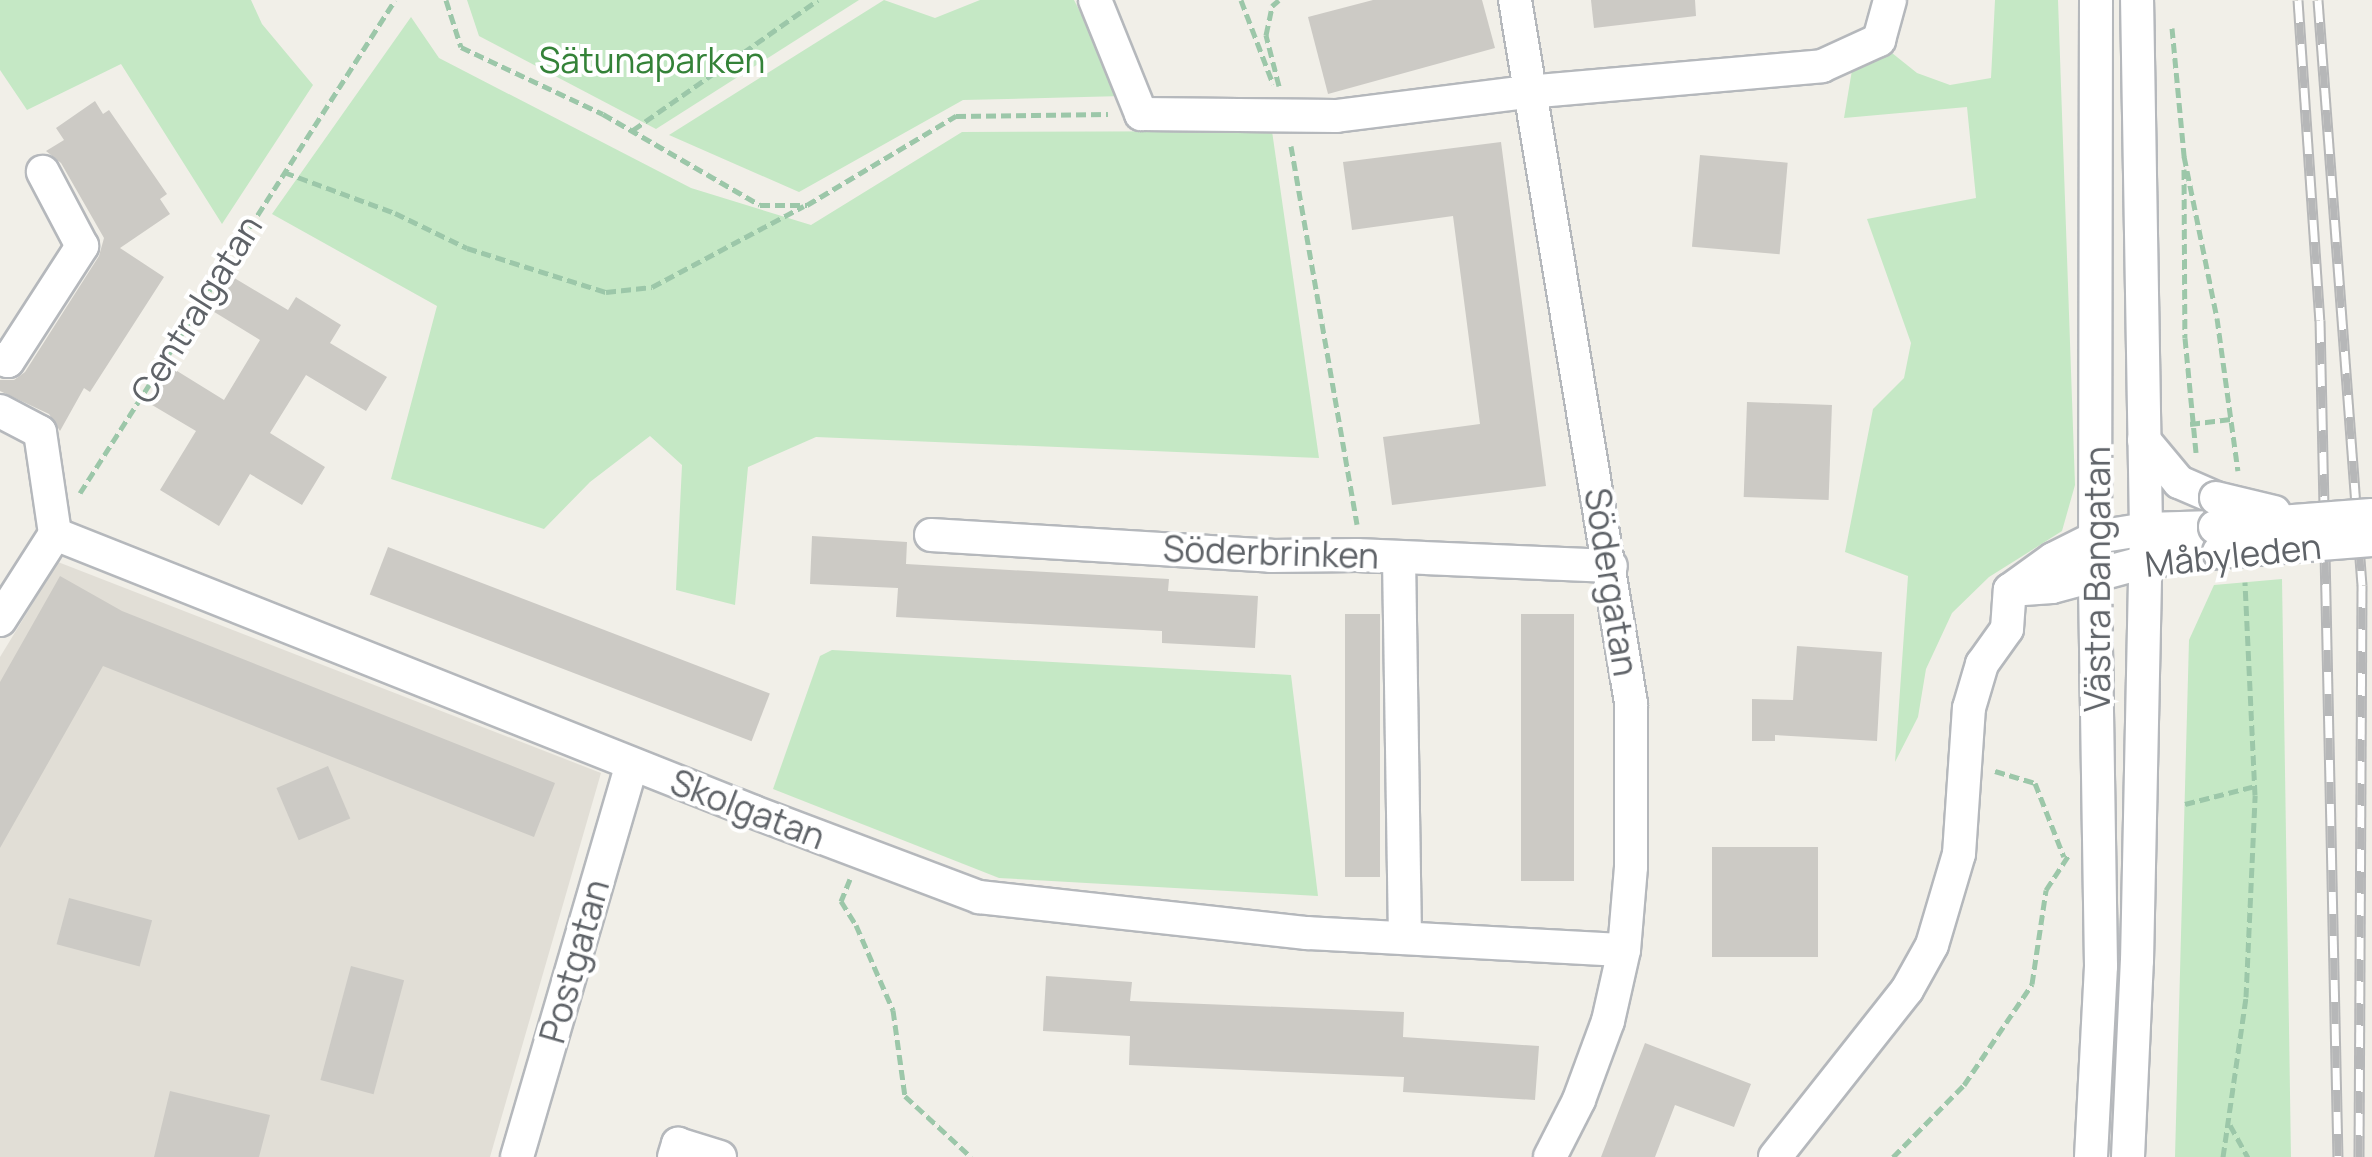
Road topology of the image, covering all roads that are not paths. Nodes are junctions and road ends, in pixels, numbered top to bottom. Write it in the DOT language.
graph roads {
  1 [pos="1095,0"];
  2 [pos="1515,0"];
  3 [pos="1890,0"];
  4 [pos="2096,0"];
  5 [pos="2137,0"];
  6 [pos="1528,92"];
  7 [pos="43,172"];
  8 [pos="0,359"];
  9 [pos="0,411"];
  10 [pos="2144,440"];
  11 [pos="2222,515"];
  12 [pos="2372,515"];
  13 [pos="2146,528"];
  14 [pos="54,534"];
  15 [pos="932,535"];
  16 [pos="2097,537"];
  17 [pos="2372,540"];
  18 [pos="1399,557"];
  19 [pos="2145,562"];
  20 [pos="1612,566"];
  21 [pos="2095,575"];
  22 [pos="2010,590"];
  23 [pos="0,620"];
  24 [pos="632,764"];
  25 [pos="1405,938"];
  26 [pos="1624,950"];
  27 [pos="517,1157"];
  28 [pos="674,1157"];
  29 [pos="720,1157"];
  30 [pos="1550,1157"];
  31 [pos="1776,1157"];
  32 [pos="2090,1157"];
  33 [pos="2128,1157"];
  1 -- 6 [label="street"];
  2 -- 6 [label="street, Södergatan"];
  3 -- 6 [label="street"];
  4 -- 16 [label="street, Västra Bangatan"];
  5 -- 10 [label="street, Västra Bangatan"];
  6 -- 20 [label="street, Södergatan"];
  7 -- 8 [label="street"];
  9 -- 14 [label="street"];
  10 -- 11 [label="street"];
  10 -- 13 [label="street, Västra Bangatan"];
  11 -- 12 [label="street, Måbyleden, bridge"];
  11 -- 13 [label="street, Måbyleden"];
  11 -- 17 [label="street, Måbyleden, bridge"];
  11 -- 19 [label="street, Måbyleden"];
  13 -- 16 [label="street, Måbyleden"];
  13 -- 19 [label="street, Västra Bangatan"];
  14 -- 23 [label="street"];
  14 -- 24 [label="street, Skolgatan"];
  15 -- 18 [label="street, Söderbrinken"];
  16 -- 21 [label="street, Västra Bangatan"];
  16 -- 22 [label="street, Måbyleden"];
  18 -- 20 [label="street, Söderbrinken"];
  18 -- 25 [label="street"];
  19 -- 21 [label="street, Måbyleden"];
  19 -- 33 [label="street, Västra Bangatan"];
  20 -- 26 [label="street, Södergatan"];
  21 -- 22 [label="street, Måbyleden"];
  21 -- 32 [label="street, Västra Bangatan"];
  22 -- 31 [label="street"];
  24 -- 25 [label="street, Skolgatan"];
  24 -- 27 [label="street, Postgatan"];
  25 -- 26 [label="street, Skolgatan"];
  26 -- 30 [label="street, Södergatan"];
  28 -- 29 [label="street"];
}
